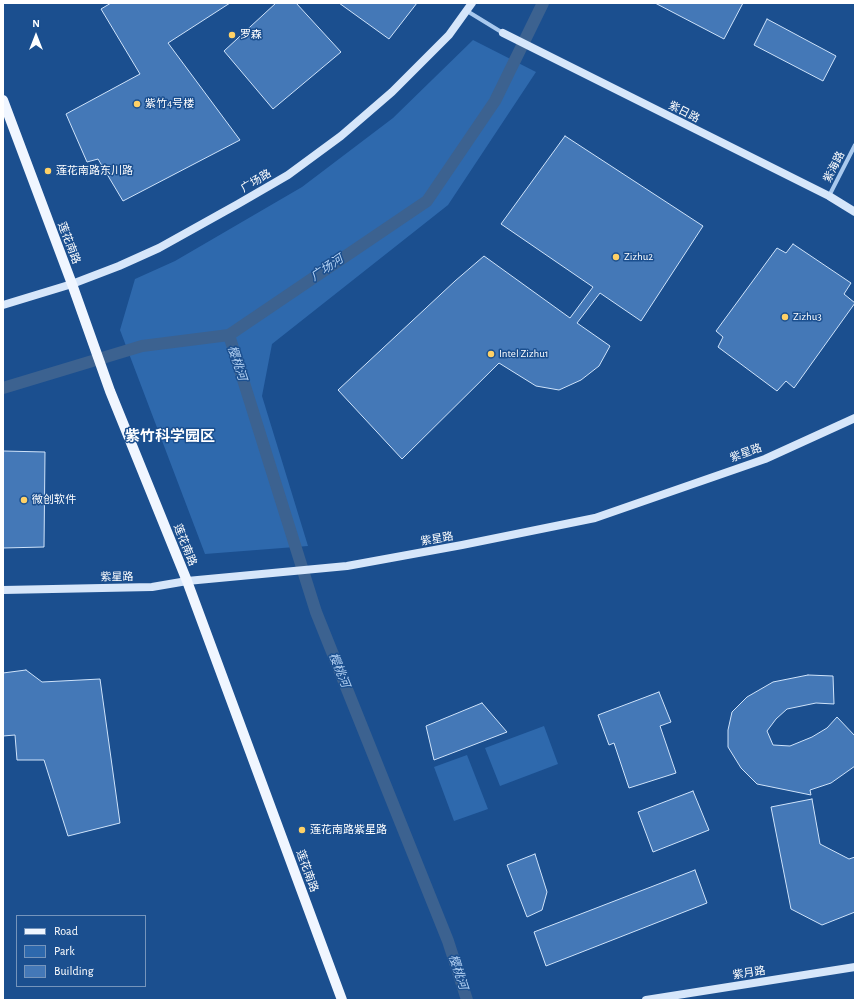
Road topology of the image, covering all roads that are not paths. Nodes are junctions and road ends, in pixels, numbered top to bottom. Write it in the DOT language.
graph roads {
  1 [pos="472,3"];
  2 [pos="467,11"];
  3 [pos="503,33"];
  4 [pos="3,100"];
  5 [pos="855,146"];
  6 [pos="829,196"];
  7 [pos="855,212"];
  8 [pos="72,284"];
  9 [pos="3,305"];
  10 [pos="855,418"];
  11 [pos="187,581"];
  12 [pos="3,590"];
  13 [pos="855,967"];
  14 [pos="342,1000"];
  15 [pos="646,1000"];
  1 -- 2 [label="street, 广场路"];
  2 -- 3 [label="street"];
  2 -- 8 [label="street, 广场路"];
  3 -- 6 [label="street, 紫日路"];
  4 -- 8 [label="main road, 莲花南路"];
  5 -- 6 [label="street, 紫海路"];
  6 -- 7 [label="street, 紫日路"];
  8 -- 9 [label="street, 广场路"];
  8 -- 11 [label="main road, 莲花南路"];
  10 -- 11 [label="street, 紫星路"];
  11 -- 12 [label="street, 紫星路"];
  11 -- 14 [label="main road, 莲花南路"];
  13 -- 15 [label="street, 紫月路"];
}
